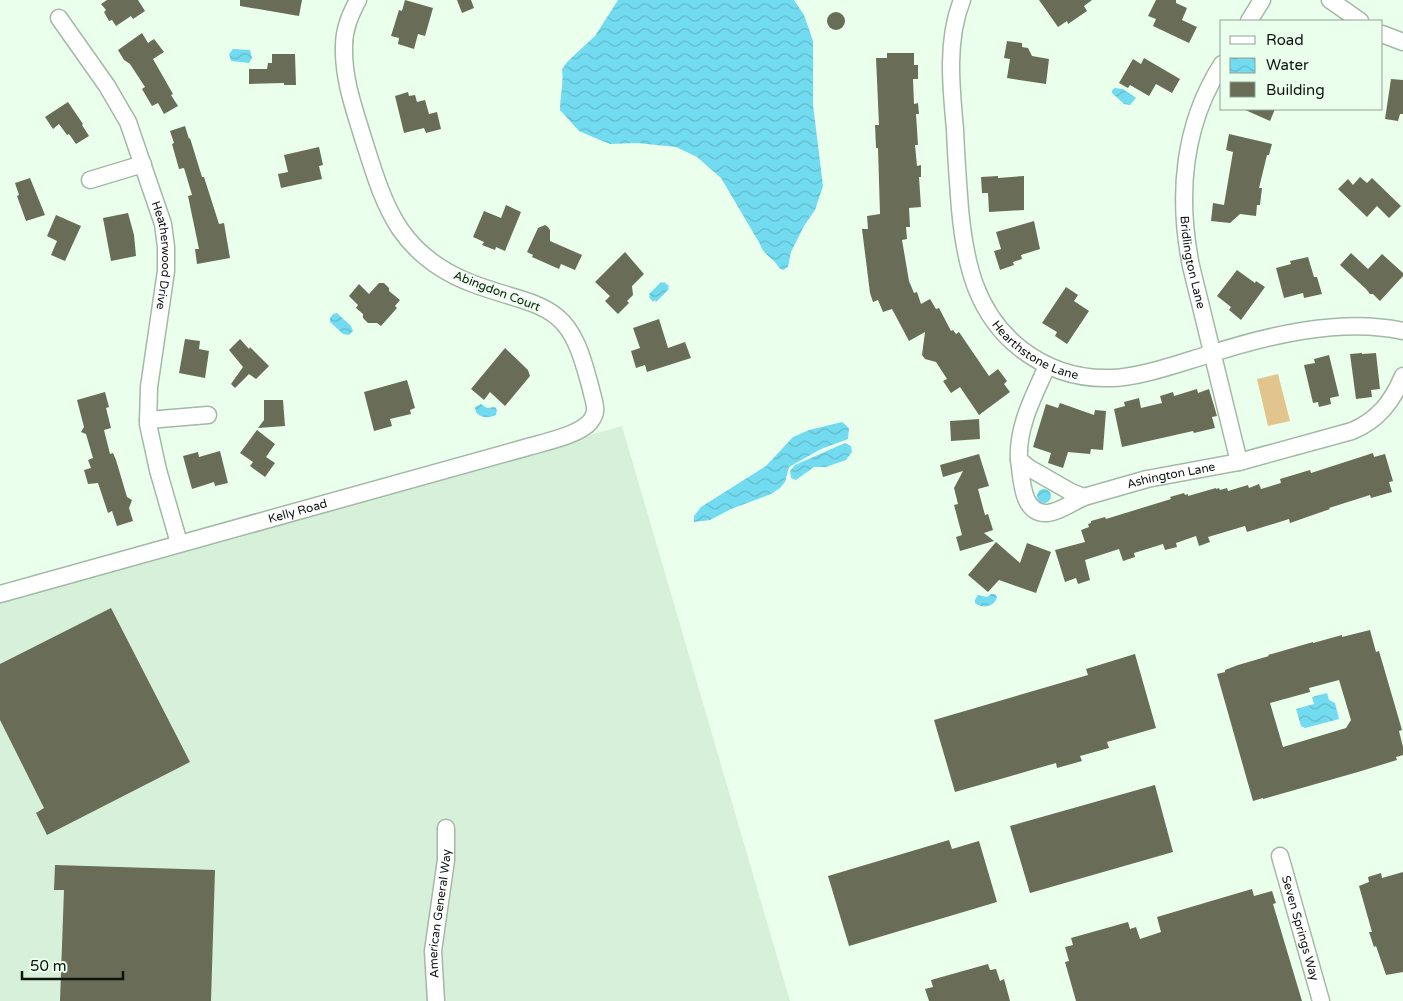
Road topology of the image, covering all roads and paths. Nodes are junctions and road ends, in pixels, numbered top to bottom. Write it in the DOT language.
graph roads {
  1 [pos="358,0"];
  2 [pos="962,0"];
  3 [pos="1262,0"];
  4 [pos="1330,0"];
  5 [pos="59,18"];
  6 [pos="1249,20"];
  7 [pos="1359,20"];
  8 [pos="1383,34"];
  9 [pos="1403,42"];
  10 [pos="1220,67"];
  11 [pos="143,164"];
  12 [pos="90,180"];
  13 [pos="1403,331"];
  14 [pos="1212,353"];
  15 [pos="1047,366"];
  16 [pos="1403,376"];
  17 [pos="208,415"];
  18 [pos="148,420"];
  19 [pos="591,421"];
  20 [pos="1019,460"];
  21 [pos="1239,462"];
  22 [pos="1084,497"];
  23 [pos="180,542"];
  24 [pos="0,594"];
  25 [pos="446,828"];
  26 [pos="1280,856"];
  27 [pos="436,1001"];
  28 [pos="1321,1001"];
  1 -- 19 [label="street, Abingdon Court"];
  2 -- 15 [label="street, Hearthstone Lane"];
  3 -- 6 [label="street"];
  4 -- 7 [label="street"];
  5 -- 11 [label="street, Heatherwood Drive"];
  8 -- 9 [label="street"];
  10 -- 14 [label="street, Bridlington Lane"];
  11 -- 12 [label="street"];
  11 -- 18 [label="street, Heatherwood Drive"];
  13 -- 14 [label="street, Hearthstone Lane"];
  14 -- 15 [label="street, Hearthstone Lane"];
  14 -- 21 [label="street, Bridlington Lane"];
  15 -- 20 [label="street"];
  16 -- 21 [label="street, Ashington Lane"];
  17 -- 18 [label="street"];
  18 -- 23 [label="street, Heatherwood Drive"];
  19 -- 23 [label="street, Kelly Road"];
  20 -- 22 [label="street"];
  20 -- 22 [label="street, Ashington Lane"];
  21 -- 22 [label="street, Ashington Lane"];
  23 -- 24 [label="street, Kelly Road"];
  25 -- 27 [label="street, American General Way"];
  26 -- 28 [label="street, Seven Springs Way"];
}
